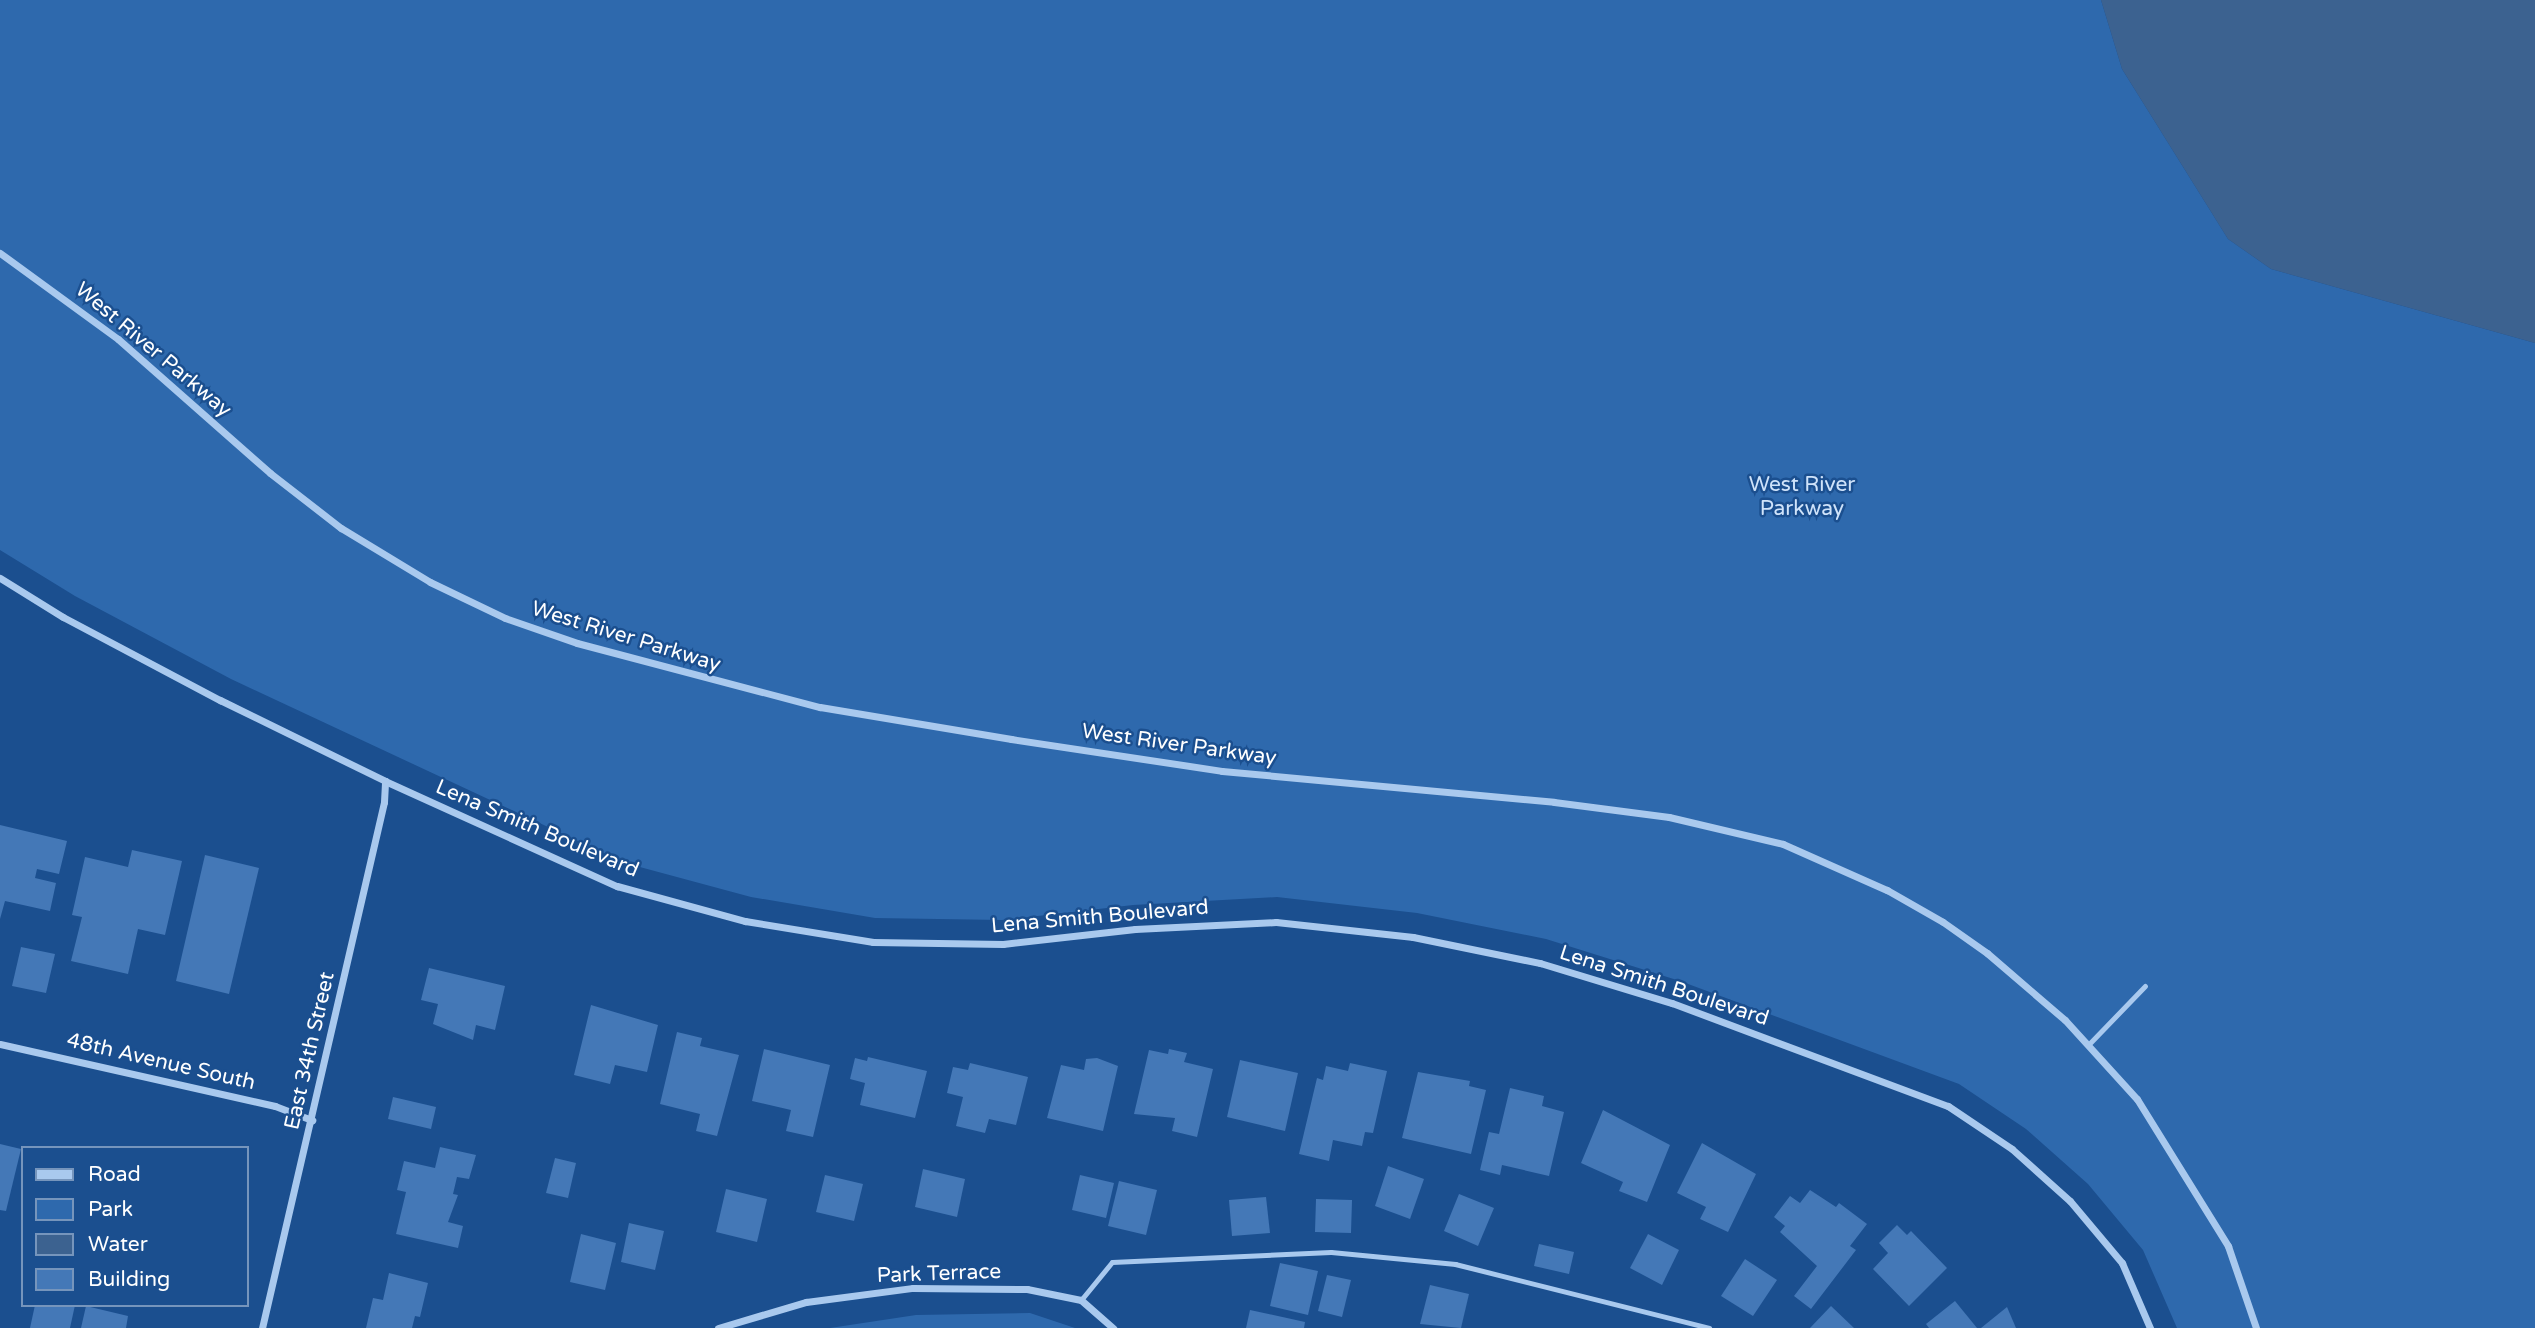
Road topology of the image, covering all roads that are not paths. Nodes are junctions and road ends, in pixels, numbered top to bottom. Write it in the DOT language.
graph roads {
  1 [pos="0,253"];
  2 [pos="0,578"];
  3 [pos="385,781"];
  4 [pos="2145,986"];
  5 [pos="0,1044"];
  6 [pos="2088,1045"];
  7 [pos="312,1120"];
  8 [pos="1081,1300"];
  9 [pos="262,1328"];
  10 [pos="718,1328"];
  11 [pos="1113,1328"];
  12 [pos="1709,1328"];
  13 [pos="2150,1328"];
  14 [pos="2256,1328"];
  1 -- 6 [label="street, West River Parkway"];
  2 -- 3 [label="street, Lena Smith Boulevard"];
  3 -- 7 [label="street, East 34th Street"];
  3 -- 13 [label="street, Lena Smith Boulevard"];
  4 -- 6 [label="lane"];
  5 -- 7 [label="street, 48th Avenue South"];
  6 -- 14 [label="street, West River Parkway"];
  7 -- 9 [label="street, East 34th Street"];
  8 -- 10 [label="street, Park Terrace"];
  8 -- 11 [label="street, Park Terrace"];
  8 -- 12 [label="lane"];
}
